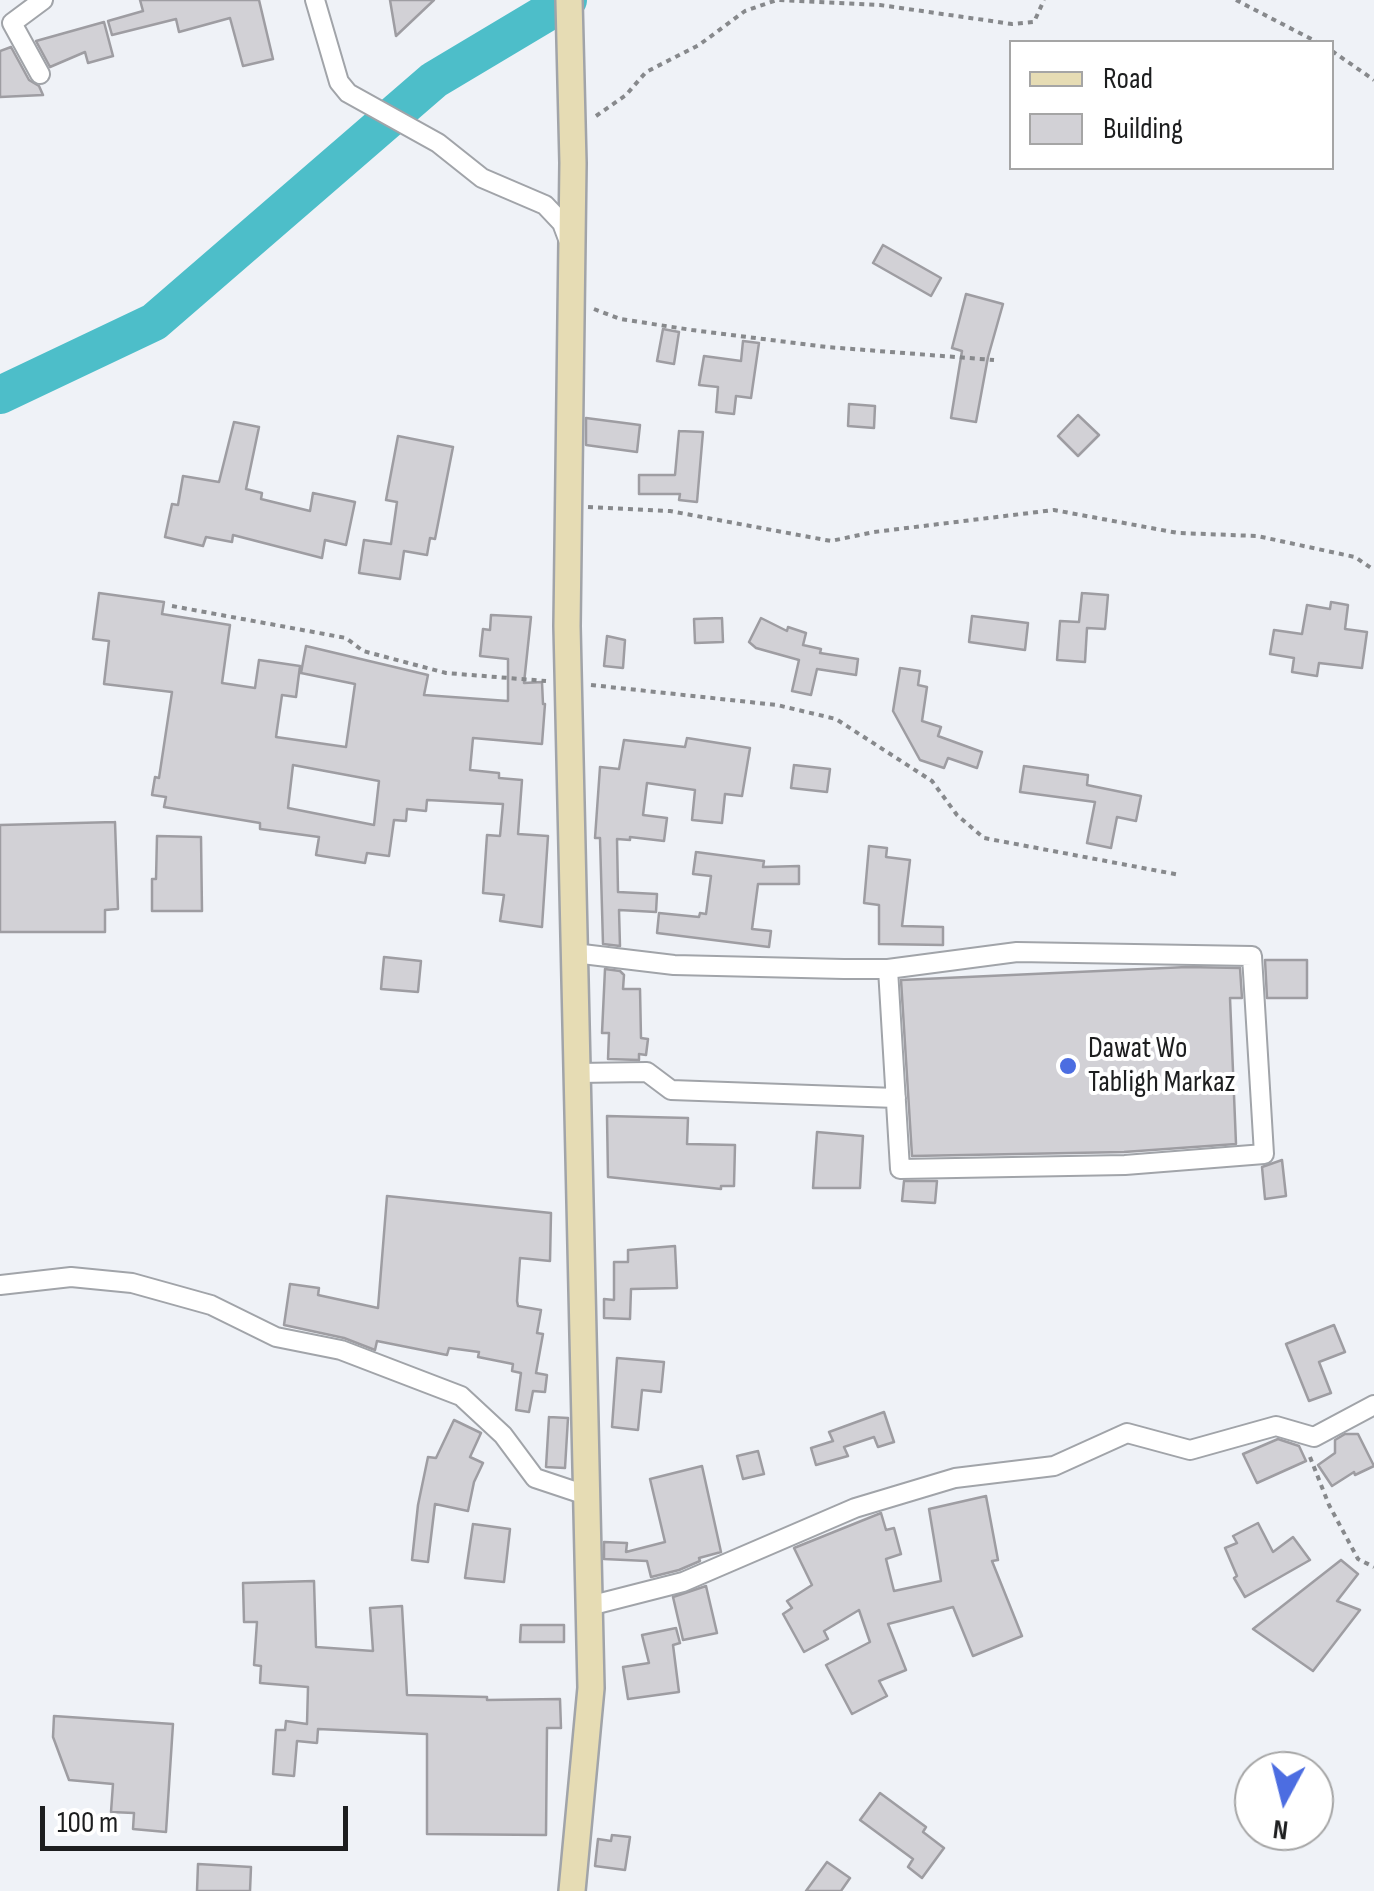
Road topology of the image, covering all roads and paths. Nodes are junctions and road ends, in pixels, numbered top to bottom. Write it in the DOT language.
graph roads {
  1 [pos="43,0"];
  2 [pos="315,0"];
  3 [pos="570,0"];
  4 [pos="1044,0"];
  5 [pos="1236,0"];
  6 [pos="6,27"];
  7 [pos="1313,40"];
  8 [pos="1334,52"];
  9 [pos="40,74"];
  10 [pos="1374,80"];
  11 [pos="595,128"];
  12 [pos="572,252"];
  13 [pos="571,300"];
  14 [pos="994,360"];
  15 [pos="568,506"];
  16 [pos="1374,570"];
  17 [pos="172,606"];
  18 [pos="568,683"];
  19 [pos="1180,875"];
  20 [pos="574,953"];
  21 [pos="888,968"];
  22 [pos="577,1073"];
  23 [pos="896,1098"];
  24 [pos="0,1285"];
  25 [pos="1374,1404"];
  26 [pos="1301,1434"];
  27 [pos="586,1494"];
  28 [pos="1374,1566"];
  29 [pos="589,1606"];
  30 [pos="572,1891"];
  1 -- 6 [label="street"];
  2 -- 12 [label="street"];
  3 -- 12 [label="main road"];
  4 -- 11 [label="path"];
  5 -- 7 [label="path"];
  6 -- 9 [label="street"];
  8 -- 10 [label="path"];
  12 -- 13 [label="main road"];
  13 -- 14 [label="path"];
  13 -- 15 [label="main road"];
  15 -- 16 [label="path"];
  15 -- 18 [label="main road"];
  17 -- 18 [label="path"];
  18 -- 19 [label="path"];
  18 -- 20 [label="main road"];
  20 -- 21 [label="street"];
  20 -- 22 [label="main road"];
  21 -- 23 [label="street"];
  21 -- 23 [label="street"];
  22 -- 23 [label="street"];
  22 -- 27 [label="main road"];
  24 -- 27 [label="street"];
  25 -- 26 [label="street"];
  26 -- 28 [label="path"];
  26 -- 29 [label="street"];
  27 -- 29 [label="main road"];
  29 -- 30 [label="main road"];
}
